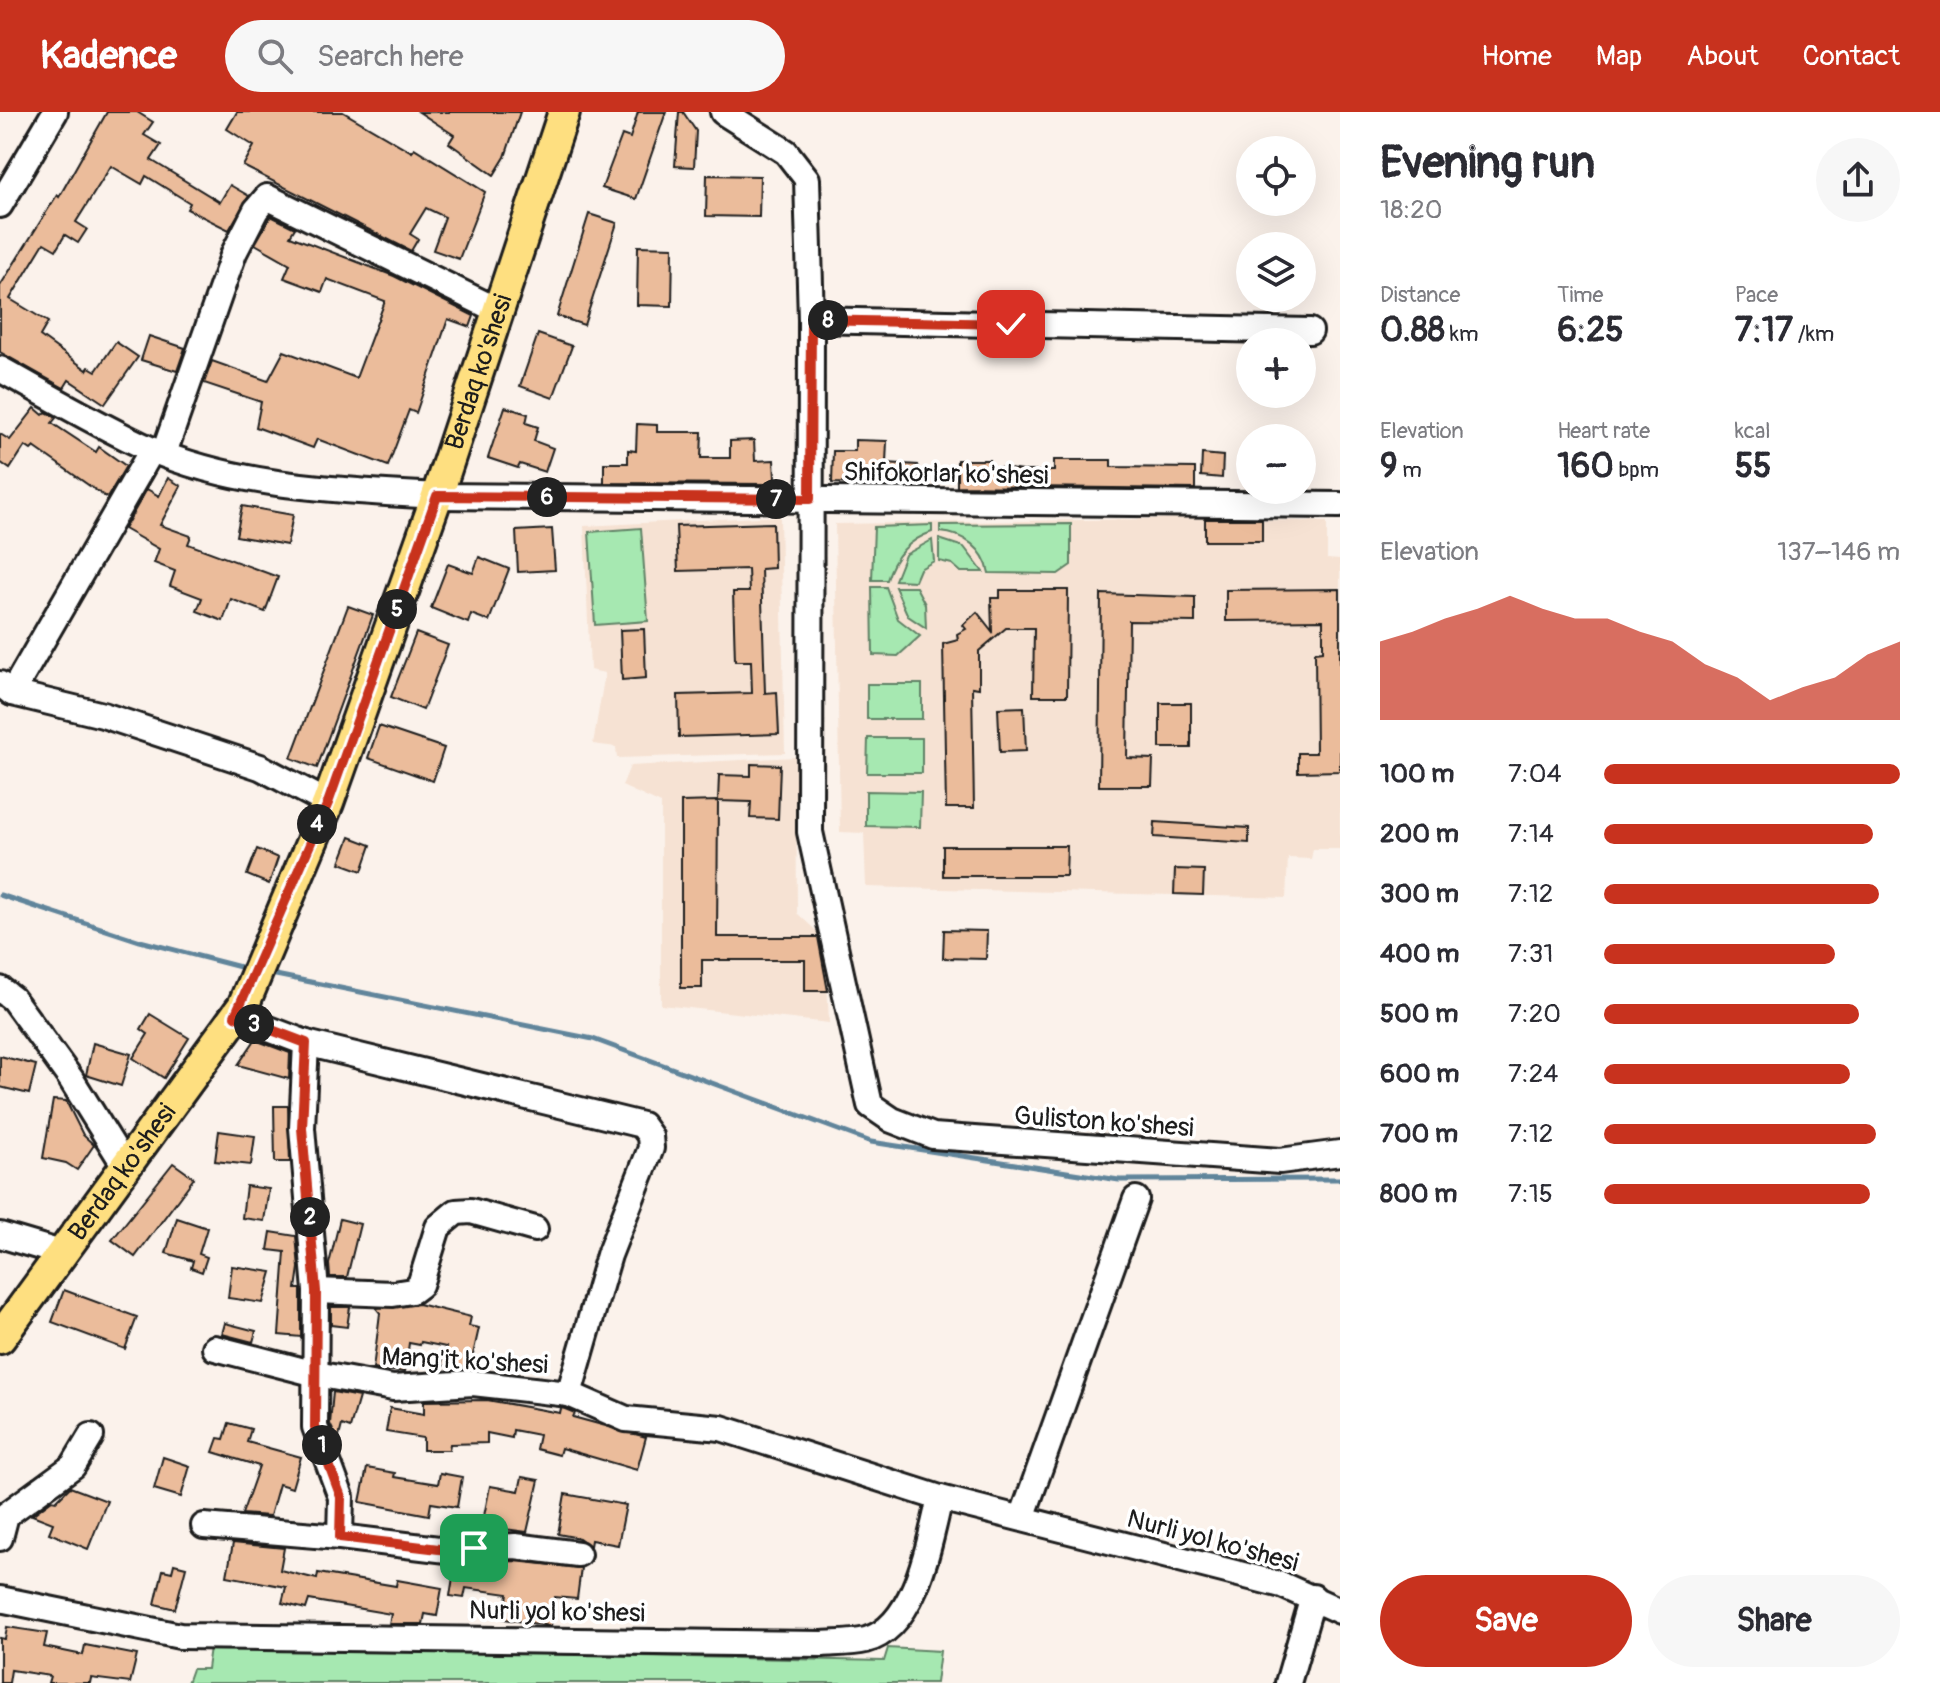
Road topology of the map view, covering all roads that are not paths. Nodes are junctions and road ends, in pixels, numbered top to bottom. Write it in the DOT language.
graph roads {
  1 [pos="55,112"];
  2 [pos="564,112"];
  3 [pos="723,112"];
  4 [pos="0,205"];
  5 [pos="499,311"];
  6 [pos="811,320"];
  7 [pos="1236,329"];
  8 [pos="0,369"];
  9 [pos="158,451"];
  10 [pos="437,496"];
  11 [pos="810,499"];
  12 [pos="1340,505"];
  13 [pos="6,688"];
  14 [pos="328,803"];
  15 [pos="0,989"];
  16 [pos="239,1011"];
  17 [pos="306,1043"];
  18 [pos="1340,1153"];
  19 [pos="125,1166"];
  20 [pos="1136,1199"];
  21 [pos="535,1229"];
  22 [pos="0,1235"];
  23 [pos="61,1253"];
  24 [pos="316,1291"];
  25 [pos="0,1338"];
  26 [pos="215,1348"];
  27 [pos="316,1374"];
  28 [pos="569,1394"];
  29 [pos="91,1436"];
  30 [pos="940,1498"];
  31 [pos="1022,1518"];
  32 [pos="204,1526"];
  33 [pos="340,1537"];
  34 [pos="0,1538"];
  35 [pos="578,1554"];
  36 [pos="1313,1597"];
  37 [pos="0,1599"];
  38 [pos="1340,1611"];
  39 [pos="1288,1683"];
  1 -- 4 [label="street"];
  2 -- 5 [label="main road, Berdaq ko'shesi"];
  3 -- 6 [label="street"];
  5 -- 9 [label="street"];
  5 -- 10 [label="main road, Berdaq ko'shesi"];
  6 -- 7 [label="street"];
  6 -- 11 [label="street"];
  8 -- 9 [label="street, Shifokorlar ko'shesi"];
  9 -- 10 [label="street, Shifokorlar ko'shesi"];
  9 -- 13 [label="street"];
  10 -- 11 [label="street, Shifokorlar ko'shesi"];
  10 -- 14 [label="main road, Berdaq ko'shesi"];
  11 -- 12 [label="street, Shifokorlar ko'shesi"];
  11 -- 18 [label="street, Guliston ko'shesi"];
  13 -- 14 [label="street"];
  14 -- 16 [label="main road, Berdaq ko'shesi"];
  15 -- 19 [label="street"];
  16 -- 17 [label="street"];
  16 -- 19 [label="main road, Berdaq ko'shesi"];
  17 -- 24 [label="street"];
  17 -- 28 [label="street"];
  19 -- 23 [label="main road, Berdaq ko'shesi"];
  20 -- 31 [label="street"];
  21 -- 24 [label="street"];
  22 -- 23 [label="street"];
  23 -- 25 [label="main road, Berdaq ko'shesi"];
  24 -- 27 [label="street"];
  26 -- 27 [label="street, Mang'it ko'shesi"];
  27 -- 28 [label="street, Mang'it ko'shesi"];
  27 -- 33 [label="street"];
  28 -- 30 [label="street, Mang'it ko'shesi"];
  29 -- 34 [label="street"];
  30 -- 31 [label="street, Nurli yol ko'shesi"];
  30 -- 37 [label="street, Nurli yol ko'shesi"];
  31 -- 36 [label="street, Nurli yol ko'shesi"];
  32 -- 33 [label="street"];
  33 -- 35 [label="street"];
  36 -- 38 [label="street, Nurli yol ko'shesi"];
  36 -- 39 [label="street"];
}
